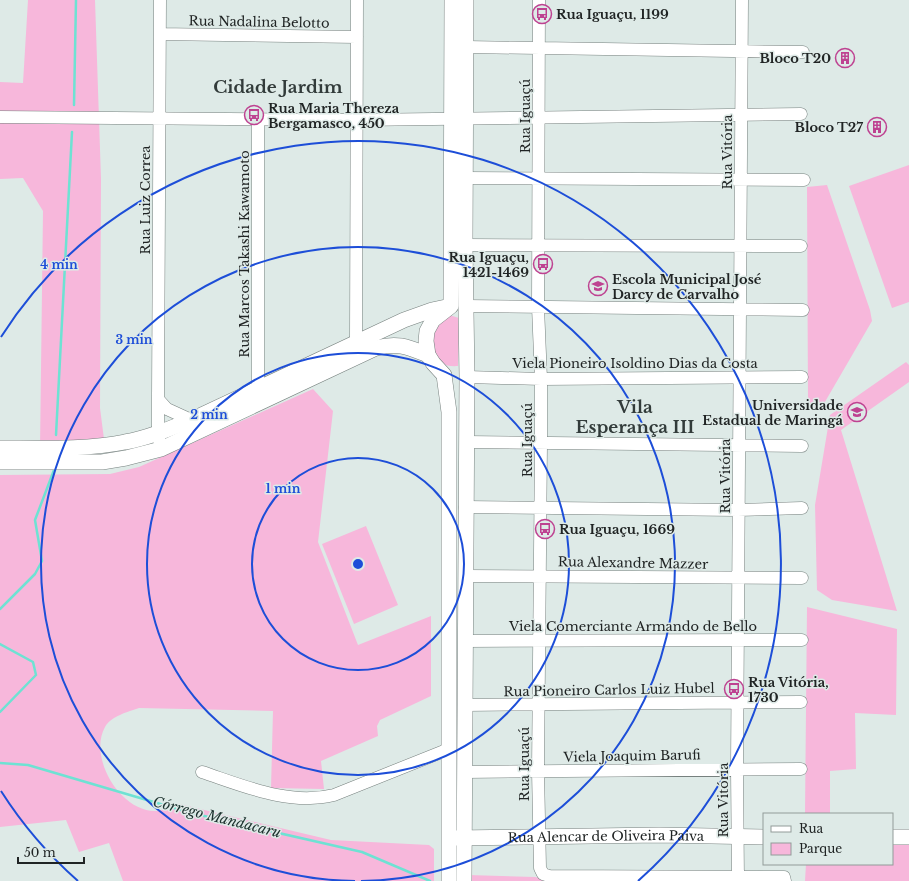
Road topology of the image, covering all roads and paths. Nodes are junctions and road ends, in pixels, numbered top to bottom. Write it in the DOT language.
graph roads {
  1 [pos="160,0"];
  2 [pos="357,0"];
  3 [pos="452,0"];
  4 [pos="466,0"];
  5 [pos="539,0"];
  6 [pos="742,0"];
  7 [pos="160,34"];
  8 [pos="357,37"];
  9 [pos="466,47"];
  10 [pos="539,48"];
  11 [pos="741,50"];
  12 [pos="803,52"];
  13 [pos="801,114"];
  14 [pos="741,116"];
  15 [pos="0,117"];
  16 [pos="160,118"];
  17 [pos="459,118"];
  18 [pos="539,118"];
  19 [pos="258,119"];
  20 [pos="358,120"];
  21 [pos="465,178"];
  22 [pos="538,178"];
  23 [pos="741,180"];
  24 [pos="804,180"];
  25 [pos="465,245"];
  26 [pos="538,246"];
  27 [pos="801,246"];
  28 [pos="740,248"];
  29 [pos="458,306"];
  30 [pos="538,307"];
  31 [pos="740,310"];
  32 [pos="803,310"];
  33 [pos="356,342"];
  34 [pos="428,355"];
  35 [pos="444,375"];
  36 [pos="467,377"];
  37 [pos="739,377"];
  38 [pos="802,377"];
  39 [pos="541,379"];
  40 [pos="258,388"];
  41 [pos="158,399"];
  42 [pos="191,420"];
  43 [pos="158,434"];
  44 [pos="466,442"];
  45 [pos="541,443"];
  46 [pos="739,444"];
  47 [pos="802,446"];
  48 [pos="0,448"];
  49 [pos="161,449"];
  50 [pos="0,462"];
  51 [pos="465,507"];
  52 [pos="802,508"];
  53 [pos="540,509"];
  54 [pos="738,510"];
  55 [pos="540,575"];
  56 [pos="464,576"];
  57 [pos="738,578"];
  58 [pos="802,578"];
  59 [pos="539,640"];
  60 [pos="802,640"];
  61 [pos="464,641"];
  62 [pos="738,641"];
  63 [pos="737,702"];
  64 [pos="801,702"];
  65 [pos="464,705"];
  66 [pos="538,706"];
  67 [pos="449,748"];
  68 [pos="737,769"];
  69 [pos="801,769"];
  70 [pos="538,771"];
  71 [pos="202,772"];
  72 [pos="464,772"];
  73 [pos="737,836"];
  74 [pos="763,837"];
  75 [pos="893,837"];
  76 [pos="448,838"];
  77 [pos="464,838"];
  78 [pos="538,838"];
  79 [pos="909,838"];
  80 [pos="738,878"];
  81 [pos="449,881"];
  82 [pos="464,881"];
  83 [pos="784,881"];
  1 -- 7 [label="street, Rua Luiz Correa"];
  2 -- 8 [label="street"];
  3 -- 17 [label="main road"];
  4 -- 9 [label="main road"];
  5 -- 10 [label="street, Rua Iguaçú"];
  6 -- 11 [label="street, Rua Vitória"];
  7 -- 8 [label="street, Rua Nadalina Belotto"];
  7 -- 16 [label="street, Rua Luiz Correa"];
  8 -- 20 [label="street"];
  9 -- 10 [label="street"];
  9 -- 17 [label="main road"];
  10 -- 11 [label="street"];
  10 -- 18 [label="street, Rua Iguaçú"];
  11 -- 12 [label="street"];
  11 -- 14 [label="street, Rua Vitória"];
  13 -- 14 [label="street"];
  14 -- 18 [label="street"];
  14 -- 23 [label="street, Rua Vitória"];
  15 -- 16 [label="street"];
  16 -- 19 [label="street"];
  16 -- 41 [label="street, Rua Luiz Correa"];
  17 -- 18 [label="street"];
  17 -- 20 [label="street"];
  17 -- 21 [label="main road"];
  17 -- 29 [label="main road"];
  18 -- 22 [label="street, Rua Iguaçú"];
  19 -- 20 [label="street"];
  19 -- 40 [label="street, Rua Marcos Takashi Kawamoto"];
  20 -- 33 [label="street"];
  21 -- 22 [label="street"];
  21 -- 25 [label="main road"];
  22 -- 23 [label="street"];
  22 -- 26 [label="street, Rua Iguaçú"];
  23 -- 24 [label="street"];
  23 -- 28 [label="street, Rua Vitória"];
  25 -- 26 [label="street"];
  25 -- 29 [label="main road"];
  26 -- 28 [label="street"];
  26 -- 30 [label="street, Rua Iguaçú"];
  27 -- 28 [label="street"];
  28 -- 31 [label="street, Rua Vitória"];
  29 -- 30 [label="street"];
  29 -- 33 [label="main road"];
  29 -- 34 [label="main road"];
  29 -- 36 [label="main road"];
  30 -- 31 [label="street"];
  30 -- 39 [label="street, Rua Iguaçú"];
  31 -- 32 [label="street"];
  31 -- 37 [label="street, Rua Vitória"];
  33 -- 40 [label="main road"];
  34 -- 35 [label="main road"];
  34 -- 49 [label="main road"];
  35 -- 36 [label="main road"];
  35 -- 67 [label="main road"];
  36 -- 39 [label="street, Viela Pioneiro Isoldino Dias da Costa"];
  36 -- 44 [label="main road"];
  37 -- 38 [label="street, Viela Pioneiro Isoldino Dias da Costa"];
  37 -- 39 [label="street, Viela Pioneiro Isoldino Dias da Costa"];
  37 -- 46 [label="street, Rua Vitória"];
  39 -- 45 [label="street, Rua Iguaçú"];
  40 -- 42 [label="main road"];
  41 -- 42 [label="street"];
  41 -- 43 [label="street, Rua Luiz Correa"];
  42 -- 43 [label="main road"];
  43 -- 48 [label="main road"];
  43 -- 49 [label="street, Rua Luiz Correa"];
  44 -- 45 [label="street"];
  44 -- 51 [label="main road"];
  45 -- 46 [label="street"];
  45 -- 53 [label="street, Rua Iguaçú"];
  46 -- 47 [label="street"];
  46 -- 54 [label="street, Rua Vitória"];
  49 -- 50 [label="main road"];
  51 -- 53 [label="street"];
  51 -- 56 [label="main road"];
  52 -- 54 [label="street"];
  53 -- 54 [label="street"];
  53 -- 55 [label="street, Rua Iguaçú"];
  54 -- 57 [label="street, Rua Vitória"];
  55 -- 56 [label="street, Rua Alexandre Mazzer"];
  55 -- 57 [label="street, Rua Alexandre Mazzer"];
  55 -- 59 [label="street, Rua Iguaçú"];
  56 -- 61 [label="main road"];
  57 -- 58 [label="street, Rua Alexandre Mazzer"];
  57 -- 62 [label="street, Rua Vitória"];
  59 -- 61 [label="street, Viela Comerciante Armando de Bello"];
  59 -- 62 [label="street, Viela Comerciante Armando de Bello"];
  59 -- 66 [label="street, Rua Iguaçú"];
  60 -- 62 [label="street, Viela Comerciante Armando de Bello"];
  61 -- 65 [label="main road"];
  62 -- 63 [label="street, Rua Vitória"];
  63 -- 64 [label="street, Rua Pioneiro Carlos Luiz Hubel"];
  63 -- 66 [label="street, Rua Pioneiro Carlos Luiz Hubel"];
  63 -- 68 [label="street, Rua Vitória"];
  65 -- 66 [label="street, Rua Pioneiro Carlos Luiz Hubel"];
  65 -- 72 [label="main road"];
  66 -- 70 [label="street, Rua Iguaçú"];
  67 -- 71 [label="street"];
  67 -- 76 [label="main road"];
  68 -- 69 [label="street, Viela Joaquim Barufi"];
  68 -- 70 [label="street, Viela Joaquim Barufi"];
  68 -- 73 [label="street, Rua Vitória"];
  70 -- 72 [label="street, Viela Joaquim Barufi"];
  70 -- 78 [label="street, Rua Iguaçú"];
  72 -- 77 [label="main road"];
  73 -- 74 [label="main road, Rua Alencar de Oliveira Paiva"];
  73 -- 78 [label="main road, Rua Alencar de Oliveira Paiva"];
  73 -- 80 [label="street, Rua Vitória"];
  75 -- 79 [label="main road"];
  76 -- 77 [label="main road, Rua Alencar de Oliveira Paiva"];
  76 -- 81 [label="main road"];
  77 -- 78 [label="main road, Rua Alencar de Oliveira Paiva"];
  77 -- 82 [label="main road"];
  78 -- 80 [label="street, Rua Iguaçú"];
  80 -- 83 [label="street"];
}
